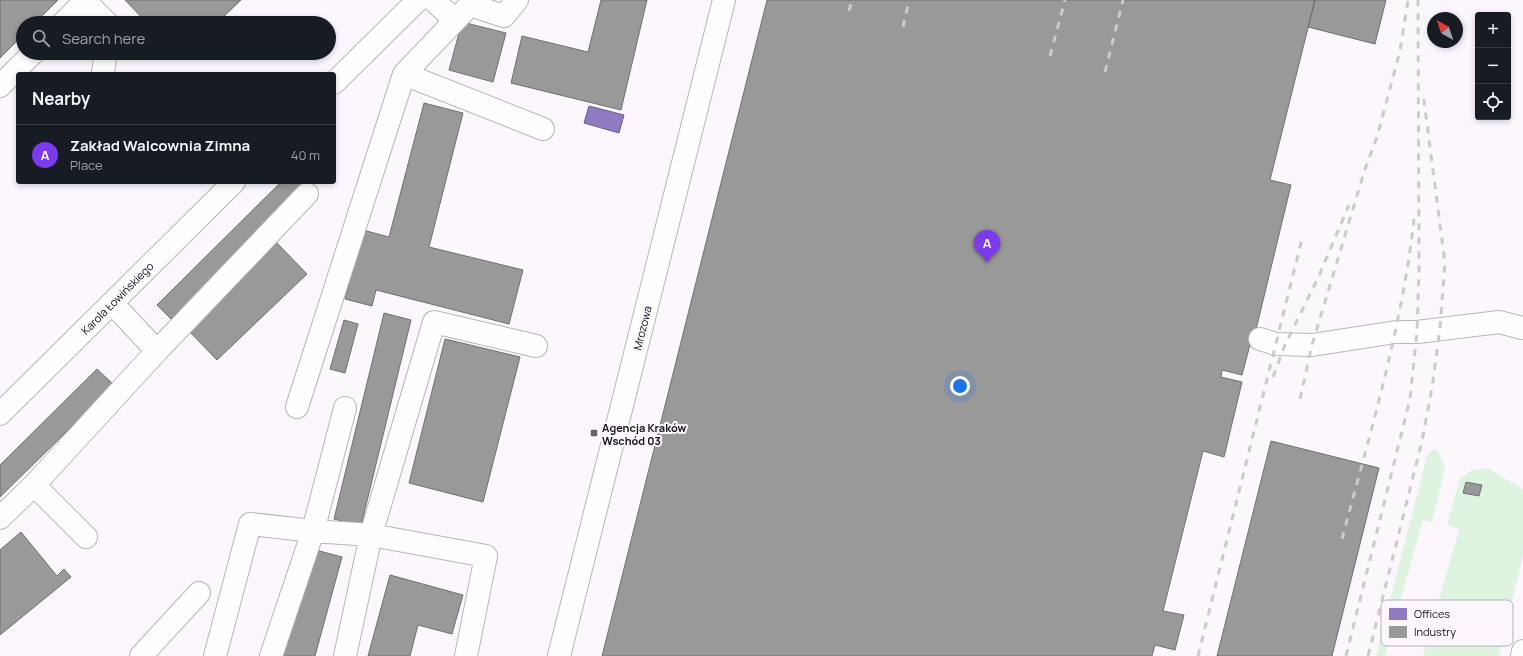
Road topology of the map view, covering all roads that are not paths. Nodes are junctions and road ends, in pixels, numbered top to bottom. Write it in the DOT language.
graph roads {
  1 [pos="418,0"];
  2 [pos="433,0"];
  3 [pos="517,0"];
  4 [pos="724,0"];
  5 [pos="86,1"];
  6 [pos="70,16"];
  7 [pos="100,16"];
  8 [pos="455,20"];
  9 [pos="26,60"];
  10 [pos="404,74"];
  11 [pos="336,80"];
  12 [pos="0,86"];
  13 [pos="543,129"];
  14 [pos="232,184"];
  15 [pos="307,194"];
  16 [pos="112,303"];
  17 [pos="1523,328"];
  18 [pos="1260,339"];
  19 [pos="536,346"];
  20 [pos="157,351"];
  21 [pos="297,407"];
  22 [pos="345,408"];
  23 [pos="0,414"];
  24 [pos="34,485"];
  25 [pos="0,518"];
  26 [pos="313,531"];
  27 [pos="371,535"];
  28 [pos="86,536"];
  29 [pos="199,593"];
  30 [pos="1523,651"];
  31 [pos="141,656"];
  32 [pos="215,656"];
  33 [pos="271,656"];
  34 [pos="345,656"];
  35 [pos="466,656"];
  36 [pos="560,656"];
  37 [pos="1522,656"];
  1 -- 11 [label="street"];
  2 -- 8 [label="street"];
  3 -- 8 [label="street"];
  4 -- 36 [label="street, Mrozowa"];
  5 -- 6 [label="street"];
  5 -- 7 [label="street"];
  8 -- 10 [label="street"];
  9 -- 12 [label="street"];
  10 -- 13 [label="street"];
  10 -- 21 [label="street"];
  14 -- 16 [label="street, Karola Łowińskiego"];
  15 -- 20 [label="street"];
  16 -- 20 [label="street"];
  16 -- 23 [label="street, Karola Łowińskiego"];
  17 -- 18 [label="street"];
  19 -- 27 [label="street"];
  20 -- 24 [label="street"];
  22 -- 26 [label="street"];
  24 -- 25 [label="street"];
  24 -- 28 [label="street"];
  26 -- 27 [label="street"];
  26 -- 32 [label="street"];
  26 -- 33 [label="street"];
  27 -- 34 [label="street"];
  27 -- 35 [label="street"];
  29 -- 31 [label="street"];
  30 -- 37 [label="street"];
}
